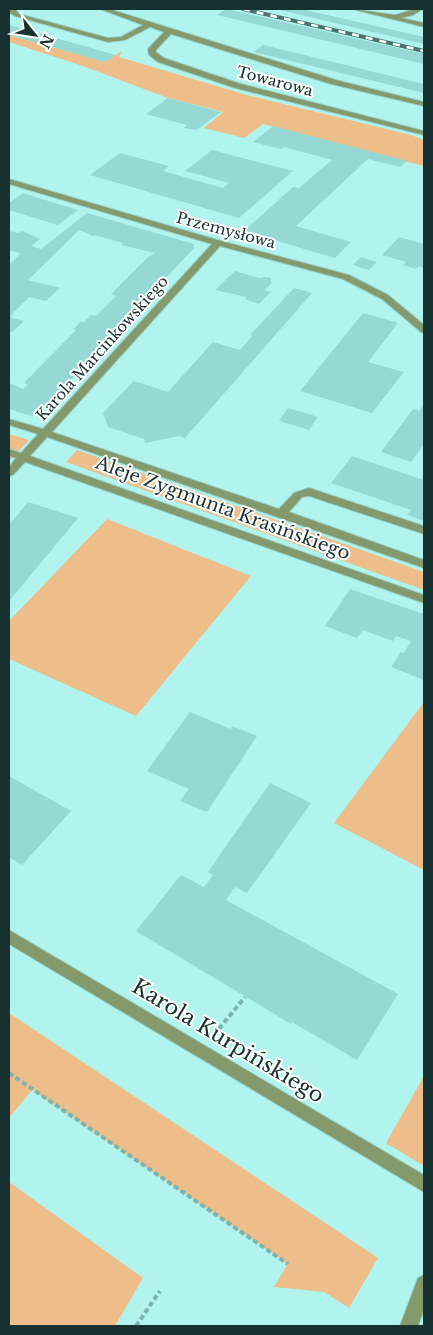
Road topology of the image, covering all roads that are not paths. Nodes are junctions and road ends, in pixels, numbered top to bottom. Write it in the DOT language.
graph roads {
  1 [pos="12,9"];
  2 [pos="103,9"];
  3 [pos="355,9"];
  4 [pos="420,9"];
  5 [pos="389,17"];
  6 [pos="150,24"];
  7 [pos="424,25"];
  8 [pos="168,31"];
  9 [pos="424,104"];
  10 [pos="424,133"];
  11 [pos="9,181"];
  12 [pos="218,244"];
  13 [pos="424,330"];
  14 [pos="9,422"];
  15 [pos="46,433"];
  16 [pos="9,452"];
  17 [pos="24,456"];
  18 [pos="9,473"];
  19 [pos="281,514"];
  20 [pos="424,530"];
  21 [pos="424,564"];
  22 [pos="424,599"];
  23 [pos="9,936"];
  24 [pos="424,1184"];
  25 [pos="424,1284"];
  26 [pos="408,1326"];
  1 -- 6 [label="street"];
  2 -- 6 [label="street, Towarowa"];
  3 -- 5 [label="street"];
  4 -- 5 [label="street"];
  5 -- 7 [label="street"];
  6 -- 8 [label="street, Towarowa"];
  8 -- 9 [label="street, Towarowa"];
  8 -- 10 [label="street, Towarowa"];
  11 -- 12 [label="street, Przemysłowa"];
  12 -- 13 [label="street, Przemysłowa"];
  12 -- 15 [label="street, Karola Marcinkowskiego"];
  14 -- 15 [label="street, Aleje Zygmunta Krasińskiego"];
  15 -- 17 [label="street, Karola Marcinkowskiego"];
  15 -- 19 [label="street, Aleje Zygmunta Krasińskiego"];
  16 -- 17 [label="street, Aleje Zygmunta Krasińskiego"];
  17 -- 18 [label="street, Karola Marcinkowskiego"];
  17 -- 22 [label="street, Aleje Zygmunta Krasińskiego"];
  19 -- 20 [label="street"];
  19 -- 21 [label="street, Aleje Zygmunta Krasińskiego"];
  23 -- 24 [label="street, Karola Kurpińskiego"];
  25 -- 26 [label="street"];
}
